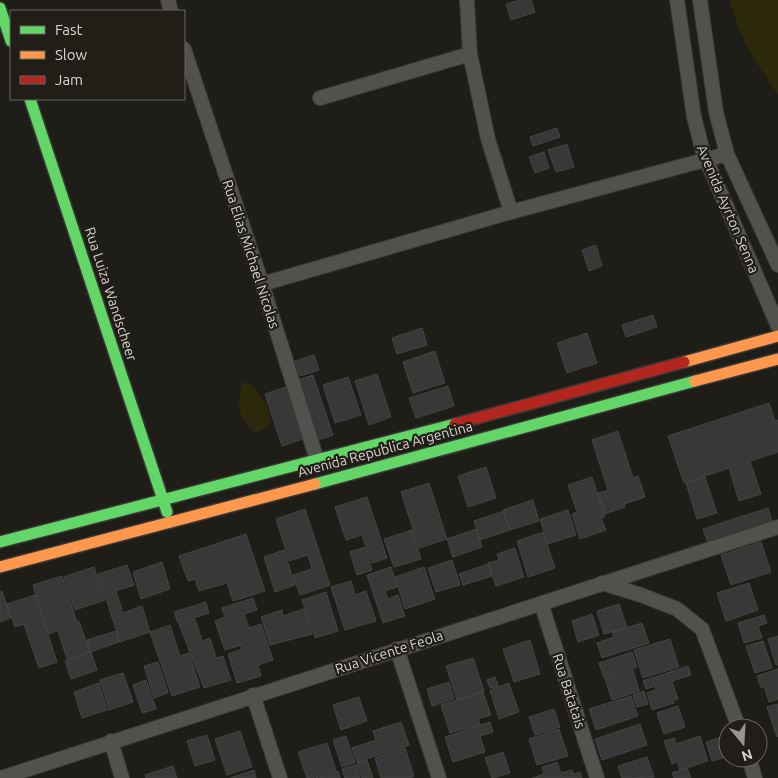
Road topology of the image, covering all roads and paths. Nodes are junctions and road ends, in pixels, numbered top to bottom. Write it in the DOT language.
graph roads {
  1 [pos="467,0"];
  2 [pos="677,0"];
  3 [pos="700,0"];
  4 [pos="0,8"];
  5 [pos="10,38"];
  6 [pos="185,52"];
  7 [pos="470,54"];
  8 [pos="320,98"];
  9 [pos="30,100"];
  10 [pos="727,154"];
  11 [pos="706,160"];
  12 [pos="511,212"];
  13 [pos="778,265"];
  14 [pos="262,284"];
  15 [pos="778,326"];
  16 [pos="778,336"];
  17 [pos="778,359"];
  18 [pos="317,460"];
  19 [pos="164,499"];
  20 [pos="170,523"];
  21 [pos="778,527"];
  22 [pos="0,542"];
  23 [pos="0,567"];
  24 [pos="602,583"];
  25 [pos="541,603"];
  26 [pos="398,649"];
  27 [pos="253,696"];
  28 [pos="735,718"];
  29 [pos="111,741"];
  30 [pos="1,778"];
  31 [pos="122,778"];
  32 [pos="280,778"];
  33 [pos="439,778"];
  34 [pos="597,778"];
  1 -- 7 [label="street"];
  2 -- 11 [label="street, Avenida Ayrton Senna"];
  3 -- 10 [label="street, Avenida Ayrton Senna"];
  4 -- 5 [label="main road"];
  6 -- 14 [label="street, Rua Elias Michael Nicolas"];
  7 -- 8 [label="street"];
  7 -- 12 [label="street"];
  9 -- 19 [label="main road, Rua Luiza Wandscheer"];
  10 -- 11 [label="street"];
  10 -- 13 [label="street, Avenida Ayrton Senna"];
  11 -- 12 [label="street"];
  11 -- 15 [label="street, Avenida Ayrton Senna"];
  12 -- 14 [label="street"];
  14 -- 18 [label="street, Rua Elias Michael Nicolas"];
  16 -- 18 [label="main road, Avenida Republica Argentina"];
  17 -- 20 [label="main road, Avenida Republica Argentina"];
  18 -- 19 [label="main road, Avenida Republica Argentina"];
  19 -- 20 [label="main road, Rua Luiza Wandscheer"];
  19 -- 22 [label="main road, Avenida Republica Argentina"];
  20 -- 23 [label="main road, Avenida Republica Argentina"];
  21 -- 24 [label="street, Rua Vicente Feola"];
  24 -- 25 [label="street, Rua Vicente Feola"];
  24 -- 28 [label="street"];
  25 -- 26 [label="street, Rua Vicente Feola"];
  25 -- 34 [label="street, Rua Batatais"];
  26 -- 27 [label="street, Rua Vicente Feola"];
  26 -- 33 [label="street"];
  27 -- 29 [label="street, Rua Vicente Feola"];
  27 -- 32 [label="street"];
  29 -- 30 [label="street, Rua Vicente Feola"];
  29 -- 31 [label="street"];
}
